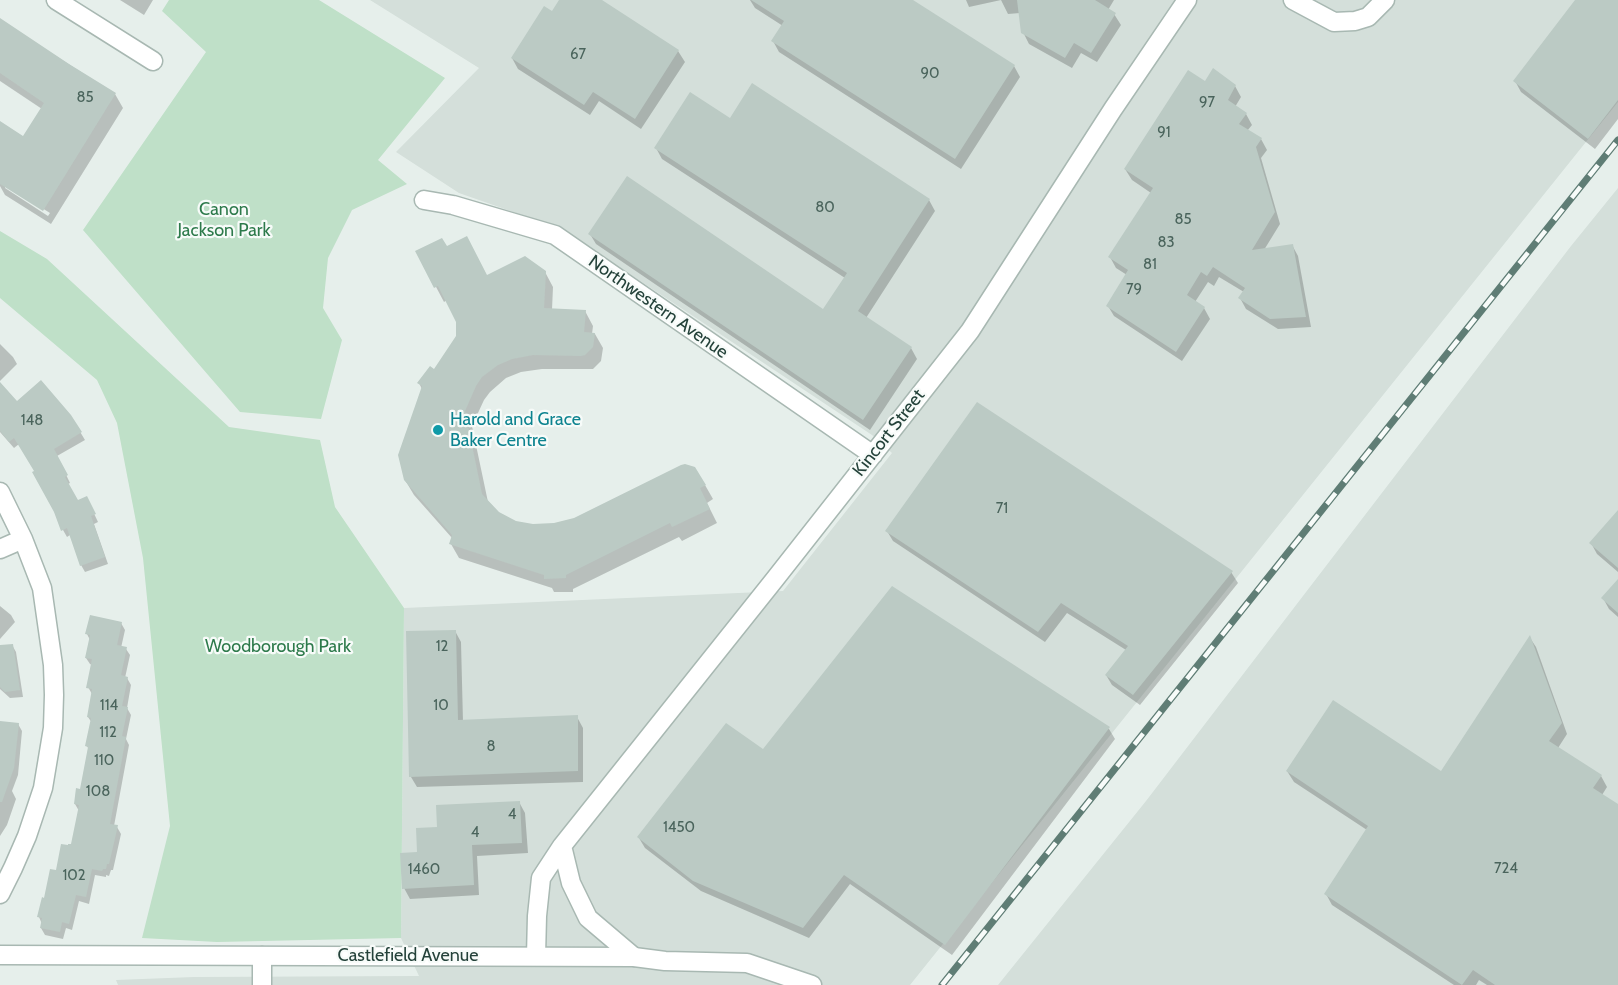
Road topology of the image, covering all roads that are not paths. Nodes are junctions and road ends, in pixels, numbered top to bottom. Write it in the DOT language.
graph roads {
  1 [pos="56,0"];
  2 [pos="1187,0"];
  3 [pos="1293,0"];
  4 [pos="1385,0"];
  5 [pos="153,62"];
  6 [pos="424,200"];
  7 [pos="873,455"];
  8 [pos="0,492"];
  9 [pos="22,539"];
  10 [pos="0,549"];
  11 [pos="562,846"];
  12 [pos="0,894"];
  13 [pos="0,955"];
  14 [pos="262,956"];
  15 [pos="536,956"];
  16 [pos="634,957"];
  17 [pos="262,985"];
  18 [pos="812,985"];
  1 -- 5 [label="street"];
  2 -- 7 [label="street, Kincort Street"];
  3 -- 4 [label="street"];
  6 -- 7 [label="street, Northwestern Avenue"];
  7 -- 11 [label="street, Kincort Street"];
  8 -- 9 [label="street"];
  9 -- 10 [label="street"];
  9 -- 12 [label="street"];
  11 -- 15 [label="street, Kincort Street"];
  11 -- 16 [label="street"];
  13 -- 14 [label="street, Castlefield Avenue"];
  14 -- 15 [label="street, Castlefield Avenue"];
  14 -- 17 [label="street"];
  15 -- 16 [label="street, Castlefield Avenue"];
  16 -- 18 [label="street, Castlefield Avenue"];
}
